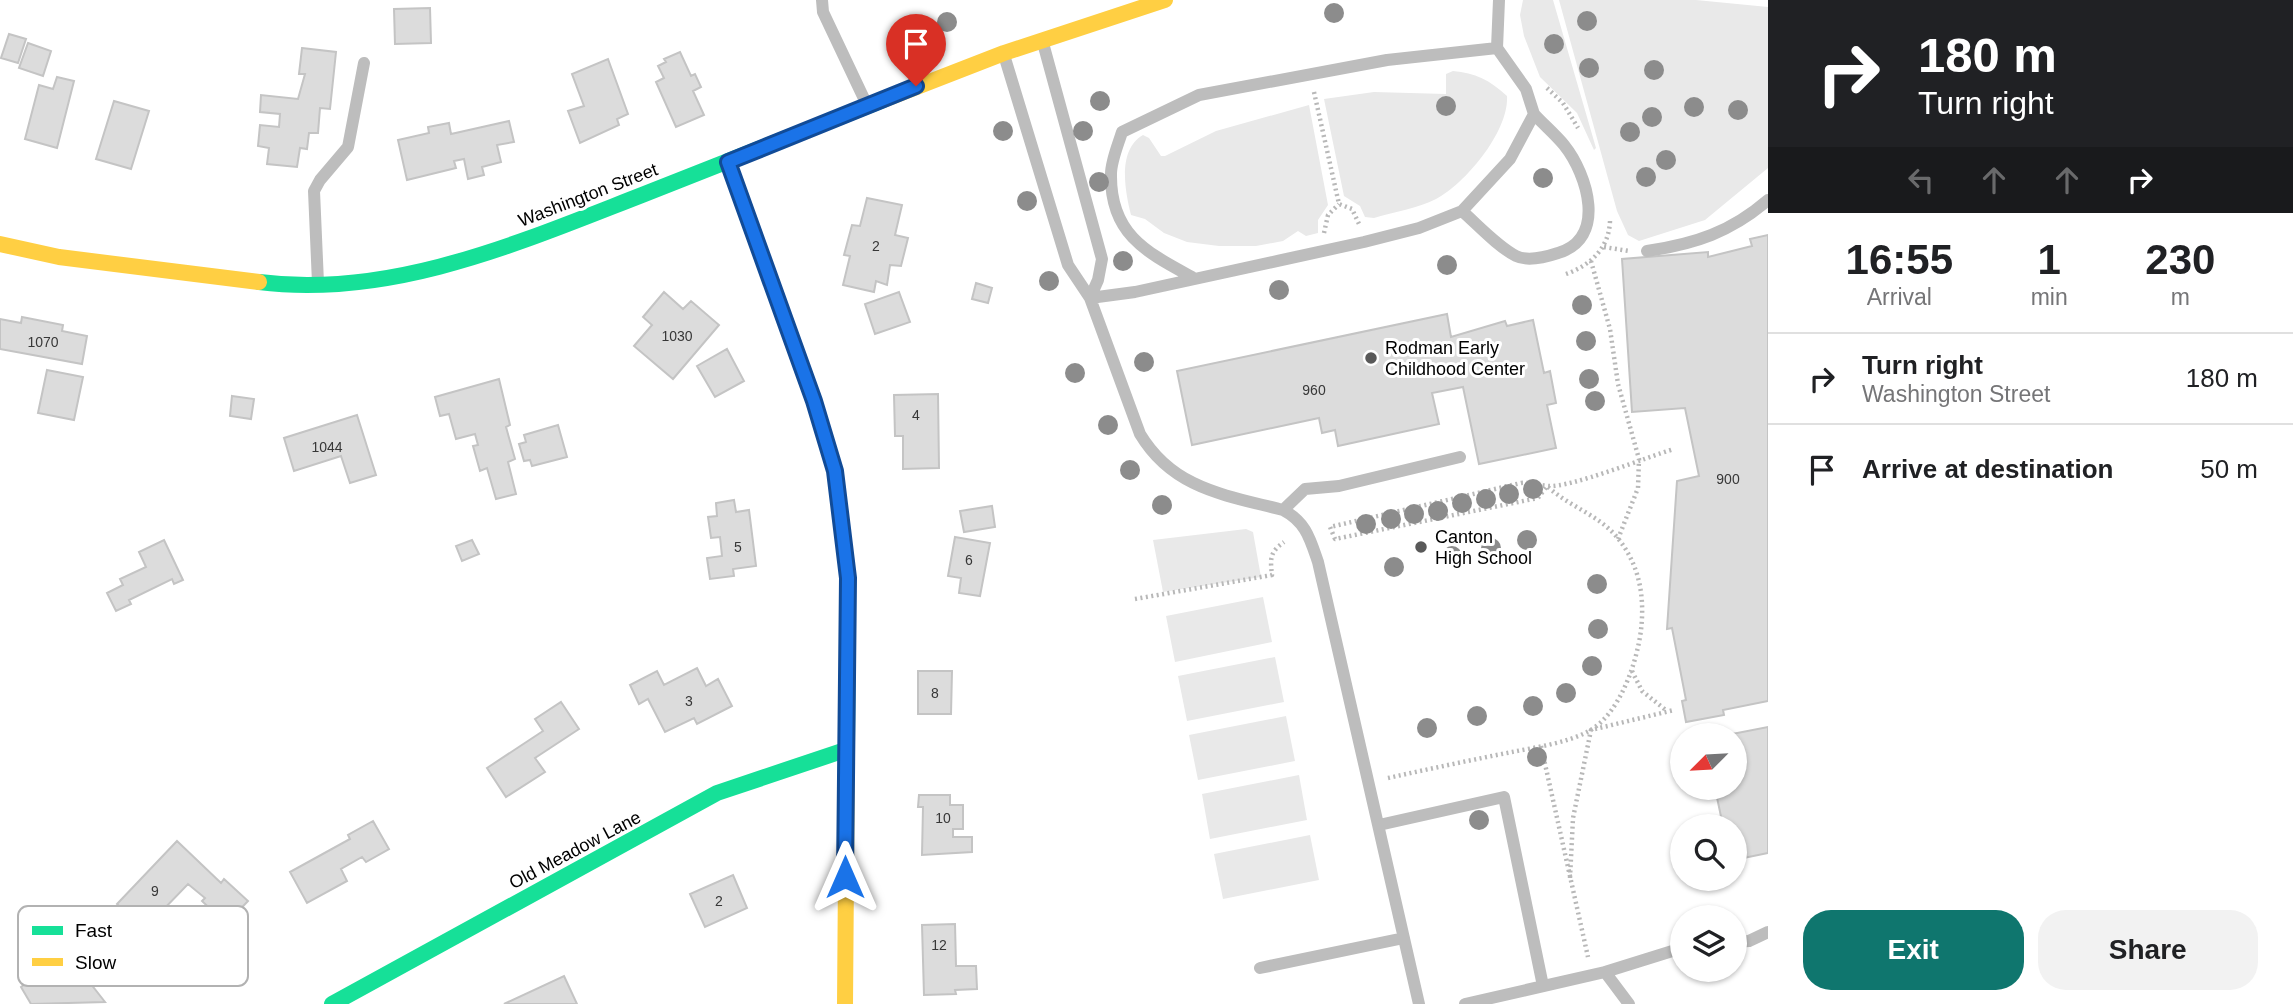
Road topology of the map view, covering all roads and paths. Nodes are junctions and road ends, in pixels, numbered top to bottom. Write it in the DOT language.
graph roads {
  1 [pos="822,0"];
  2 [pos="1165,0"];
  3 [pos="1499,0"];
  4 [pos="1042,40"];
  5 [pos="1497,48"];
  6 [pos="1004,53"];
  7 [pos="364,63"];
  8 [pos="1311,74"];
  9 [pos="1540,80"];
  10 [pos="867,106"];
  11 [pos="1534,114"];
  12 [pos="1583,136"];
  13 [pos="728,162"];
  14 [pos="1768,200"];
  15 [pos="1339,204"];
  16 [pos="1462,211"];
  17 [pos="1364,242"];
  18 [pos="0,244"];
  19 [pos="1328,250"];
  20 [pos="1647,251"];
  21 [pos="1591,261"];
  22 [pos="1192,277"];
  23 [pos="318,284"];
  24 [pos="1090,298"];
  25 [pos="1674,449"];
  26 [pos="1460,457"];
  27 [pos="1639,459"];
  28 [pos="1547,486"];
  29 [pos="1283,510"];
  30 [pos="1618,539"];
  31 [pos="1284,542"];
  32 [pos="1135,599"];
  33 [pos="1632,671"];
  34 [pos="1674,710"];
  35 [pos="1668,712"];
  36 [pos="1591,730"];
  37 [pos="1541,746"];
  38 [pos="845,750"];
  39 [pos="1388,778"];
  40 [pos="1379,825"];
  41 [pos="1570,878"];
  42 [pos="1768,932"];
  43 [pos="1404,938"];
  44 [pos="1747,941"];
  45 [pos="1670,952"];
  46 [pos="1261,968"];
  47 [pos="1605,972"];
  48 [pos="1591,975"];
  49 [pos="1543,986"];
  50 [pos="332,1004"];
  51 [pos="845,1004"];
  52 [pos="1419,1004"];
  53 [pos="1465,1004"];
  54 [pos="1629,1004"];
  1 -- 10 [label="lane"];
  2 -- 4 [label="street, Washington Street"];
  3 -- 5 [label="lane"];
  4 -- 6 [label="street, Washington Street"];
  4 -- 24 [label="lane"];
  5 -- 8 [label="lane"];
  5 -- 11 [label="lane"];
  6 -- 10 [label="street, Washington Street"];
  6 -- 24 [label="lane"];
  7 -- 23 [label="lane"];
  8 -- 15 [label="path"];
  8 -- 22 [label="lane"];
  9 -- 12 [label="path"];
  10 -- 13 [label="street, Washington Street"];
  11 -- 16 [label="lane"];
  11 -- 16 [label="lane"];
  13 -- 23 [label="street, Washington Street"];
  13 -- 38 [label="street"];
  14 -- 20 [label="lane"];
  15 -- 17 [label="path"];
  15 -- 19 [label="path"];
  16 -- 17 [label="lane"];
  17 -- 19 [label="lane"];
  18 -- 23 [label="street, Washington Street"];
  19 -- 22 [label="lane"];
  21 -- 27 [label="path"];
  22 -- 24 [label="lane"];
  24 -- 29 [label="lane"];
  25 -- 27 [label="path"];
  26 -- 29 [label="lane"];
  27 -- 28 [label="path"];
  27 -- 30 [label="path"];
  28 -- 28 [label="path"];
  28 -- 30 [label="path"];
  29 -- 40 [label="lane"];
  30 -- 33 [label="path"];
  31 -- 32 [label="path"];
  33 -- 35 [label="path"];
  33 -- 36 [label="path"];
  34 -- 35 [label="path"];
  35 -- 36 [label="path"];
  36 -- 37 [label="path"];
  36 -- 41 [label="path"];
  37 -- 39 [label="path"];
  37 -- 41 [label="path"];
  38 -- 50 [label="street, Old Meadow Lane"];
  38 -- 51 [label="street"];
  40 -- 43 [label="lane"];
  40 -- 49 [label="lane"];
  41 -- 48 [label="path"];
  42 -- 44 [label="lane"];
  43 -- 46 [label="lane"];
  43 -- 52 [label="lane"];
  45 -- 47 [label="lane"];
  47 -- 48 [label="lane"];
  47 -- 54 [label="lane"];
  48 -- 49 [label="lane"];
  49 -- 53 [label="lane"];
}
